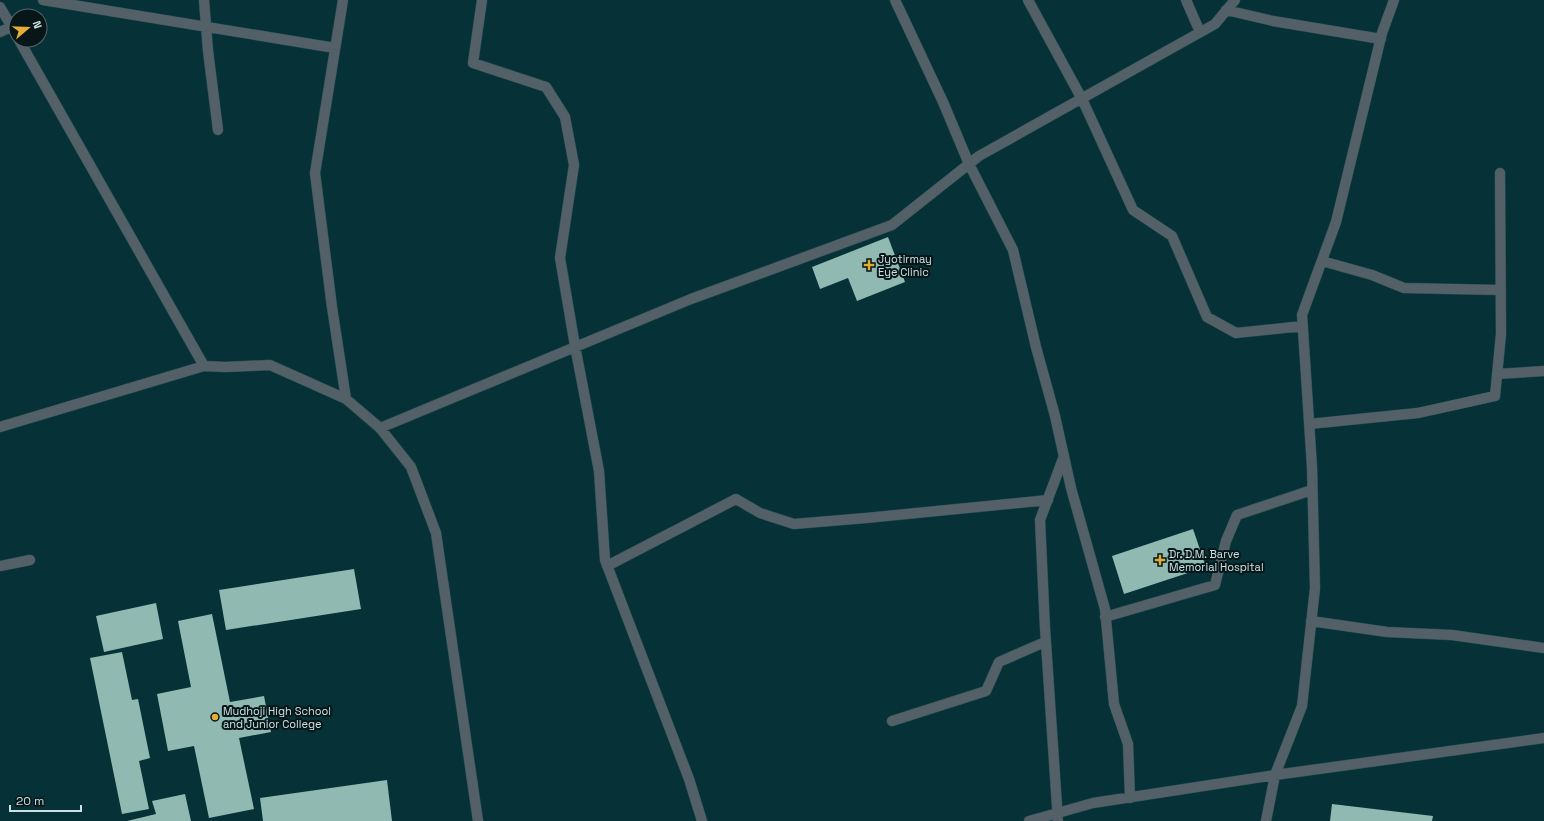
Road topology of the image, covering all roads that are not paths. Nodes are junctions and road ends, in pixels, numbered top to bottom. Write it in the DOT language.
graph roads {
  1 [pos="43,0"];
  2 [pos="204,0"];
  3 [pos="343,0"];
  4 [pos="482,0"];
  5 [pos="895,0"];
  6 [pos="1028,0"];
  7 [pos="1186,0"];
  8 [pos="1235,0"];
  9 [pos="1394,0"];
  10 [pos="0,7"];
  11 [pos="1226,10"];
  12 [pos="8,20"];
  13 [pos="206,26"];
  14 [pos="1200,32"];
  15 [pos="1380,39"];
  16 [pos="24,48"];
  17 [pos="335,48"];
  18 [pos="1082,99"];
  19 [pos="218,130"];
  20 [pos="969,164"];
  21 [pos="1500,173"];
  22 [pos="1322,261"];
  23 [pos="1500,290"];
  24 [pos="1303,326"];
  25 [pos="575,346"];
  26 [pos="204,366"];
  27 [pos="1544,371"];
  28 [pos="1497,374"];
  29 [pos="346,399"];
  30 [pos="1309,424"];
  31 [pos="0,427"];
  32 [pos="380,428"];
  33 [pos="1064,456"];
  34 [pos="1312,490"];
  35 [pos="1048,500"];
  36 [pos="30,560"];
  37 [pos="0,566"];
  38 [pos="608,566"];
  39 [pos="1105,617"];
  40 [pos="1311,621"];
  41 [pos="1045,642"];
  42 [pos="1544,648"];
  43 [pos="892,720"];
  44 [pos="1544,738"];
  45 [pos="1275,775"];
  46 [pos="1130,798"];
  47 [pos="1058,817"];
  48 [pos="478,821"];
  49 [pos="702,821"];
  50 [pos="1029,821"];
  51 [pos="1266,821"];
  1 -- 13 [label="street"];
  2 -- 13 [label="street"];
  3 -- 17 [label="street"];
  4 -- 25 [label="street"];
  5 -- 20 [label="street"];
  6 -- 18 [label="street"];
  7 -- 14 [label="street"];
  8 -- 11 [label="street"];
  9 -- 15 [label="street"];
  10 -- 12 [label="street"];
  11 -- 14 [label="street"];
  11 -- 15 [label="street"];
  13 -- 17 [label="street"];
  13 -- 19 [label="street"];
  14 -- 18 [label="street"];
  15 -- 22 [label="street"];
  16 -- 26 [label="street"];
  17 -- 29 [label="street"];
  18 -- 20 [label="street"];
  18 -- 24 [label="street"];
  20 -- 25 [label="street"];
  20 -- 33 [label="street"];
  21 -- 23 [label="street"];
  22 -- 23 [label="street"];
  22 -- 24 [label="street"];
  23 -- 28 [label="street"];
  24 -- 30 [label="street"];
  25 -- 32 [label="street"];
  25 -- 38 [label="street"];
  26 -- 29 [label="street"];
  26 -- 31 [label="street"];
  27 -- 28 [label="street"];
  28 -- 30 [label="street"];
  29 -- 32 [label="street"];
  30 -- 34 [label="street"];
  32 -- 48 [label="street"];
  33 -- 35 [label="street"];
  33 -- 39 [label="street"];
  34 -- 39 [label="street"];
  34 -- 40 [label="street"];
  35 -- 38 [label="street"];
  35 -- 41 [label="street"];
  36 -- 37 [label="street"];
  38 -- 49 [label="street"];
  39 -- 46 [label="street"];
  40 -- 42 [label="street"];
  40 -- 45 [label="street"];
  41 -- 43 [label="street"];
  41 -- 47 [label="street"];
  44 -- 45 [label="street"];
  45 -- 46 [label="street"];
  45 -- 51 [label="street"];
  46 -- 47 [label="street"];
  47 -- 50 [label="street"];
}
